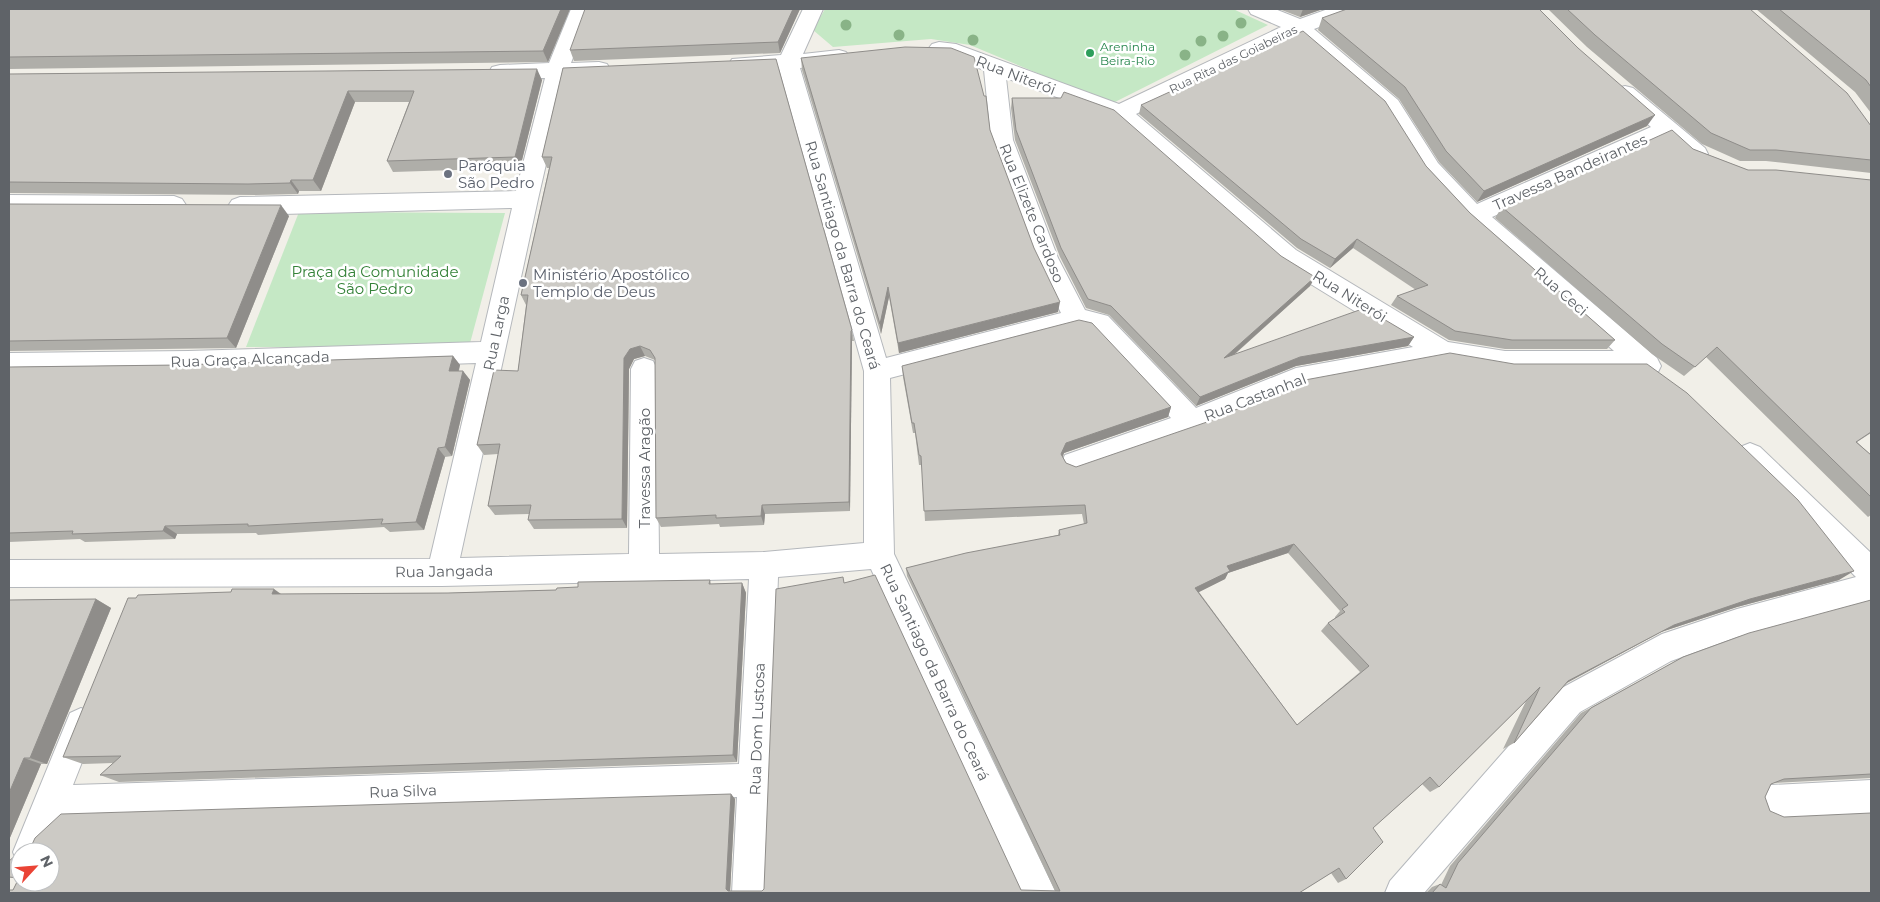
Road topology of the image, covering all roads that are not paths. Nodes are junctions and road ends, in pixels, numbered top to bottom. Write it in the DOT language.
graph roads {
  1 [pos="581,9"];
  2 [pos="813,9"];
  3 [pos="1258,9"];
  4 [pos="1347,9"];
  5 [pos="1299,27"];
  6 [pos="923,48"];
  7 [pos="855,55"];
  8 [pos="788,62"];
  9 [pos="720,65"];
  10 [pos="994,67"];
  11 [pos="614,69"];
  12 [pos="557,71"];
  13 [pos="477,72"];
  14 [pos="1608,79"];
  15 [pos="1120,113"];
  16 [pos="1666,129"];
  17 [pos="1714,162"];
  18 [pos="526,199"];
  19 [pos="9,204"];
  20 [pos="1474,216"];
  21 [pos="1076,319"];
  22 [pos="492,352"];
  23 [pos="1442,352"];
  24 [pos="1642,362"];
  25 [pos="9,364"];
  26 [pos="644,369"];
  27 [pos="877,371"];
  28 [pos="1664,378"];
  29 [pos="1192,422"];
  30 [pos="1735,440"];
  31 [pos="1075,463"];
  32 [pos="879,555"];
  33 [pos="764,566"];
  34 [pos="644,568"];
  35 [pos="442,572"];
  36 [pos="1871,572"];
  37 [pos="9,574"];
  38 [pos="1871,588"];
  39 [pos="90,702"];
  40 [pos="755,780"];
  41 [pos="1871,798"];
  42 [pos="51,802"];
  43 [pos="1771,802"];
  44 [pos="34,842"];
  45 [pos="749,893"];
  46 [pos="1039,893"];
  47 [pos="1402,893"];
  1 -- 12 [label="street, Rua Larga"];
  2 -- 8 [label="street"];
  3 -- 5 [label="street, Rua Ceci"];
  4 -- 5 [label="street, Rua Rita das Goiabeiras"];
  5 -- 15 [label="street, Rua Rita das Goiabeiras"];
  5 -- 20 [label="street, Rua Ceci"];
  6 -- 10 [label="street, Rua Niterói"];
  7 -- 8 [label="street"];
  8 -- 9 [label="street"];
  8 -- 27 [label="street, Rua Santiago da Barra do Ceará"];
  10 -- 15 [label="street, Rua Niterói"];
  10 -- 21 [label="street, Rua Elizete Cardoso"];
  11 -- 12 [label="street"];
  12 -- 13 [label="street"];
  12 -- 18 [label="street, Rua Larga"];
  14 -- 16 [label="street"];
  15 -- 23 [label="street, Rua Niterói"];
  16 -- 17 [label="street"];
  16 -- 20 [label="street, Travessa Bandeirantes"];
  18 -- 19 [label="street"];
  18 -- 22 [label="street, Rua Larga"];
  20 -- 24 [label="street, Rua Ceci"];
  21 -- 27 [label="street"];
  21 -- 29 [label="street"];
  22 -- 25 [label="street, Rua Graça Alcançada"];
  22 -- 35 [label="street, Rua Larga"];
  23 -- 24 [label="street, Rua Niterói"];
  23 -- 29 [label="street, Rua Castanhal"];
  24 -- 28 [label="street, Rua Ceci"];
  26 -- 34 [label="street, Travessa Aragão"];
  27 -- 32 [label="street, Rua Santiago da Barra do Ceará"];
  29 -- 31 [label="street, Rua Castanhal"];
  30 -- 36 [label="street"];
  32 -- 33 [label="street, Rua Jangada"];
  32 -- 46 [label="street, Rua Santiago da Barra do Ceará"];
  33 -- 34 [label="street, Rua Jangada"];
  33 -- 40 [label="street, Rua Dom Lustosa"];
  34 -- 35 [label="street, Rua Jangada"];
  35 -- 37 [label="street, Rua Jangada"];
  38 -- 47 [label="street"];
  39 -- 42 [label="street"];
  40 -- 42 [label="street, Rua Silva"];
  40 -- 45 [label="street, Rua Dom Lustosa"];
  41 -- 43 [label="street"];
  42 -- 44 [label="street"];
}
